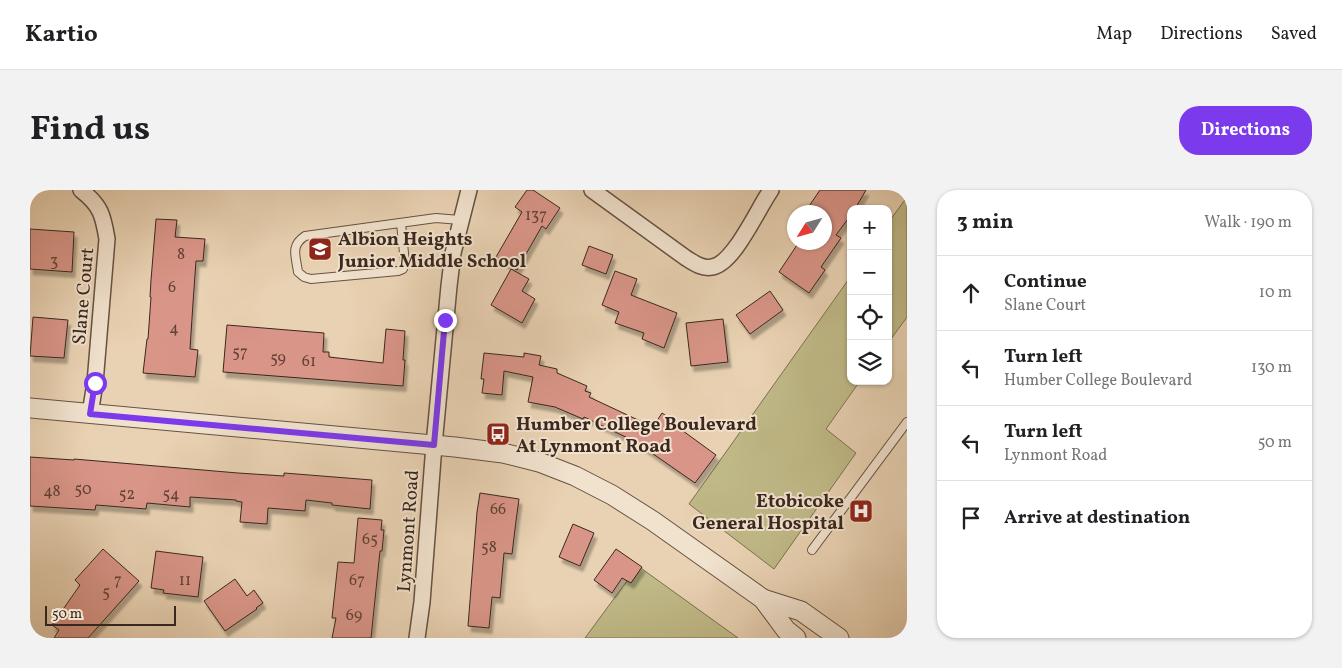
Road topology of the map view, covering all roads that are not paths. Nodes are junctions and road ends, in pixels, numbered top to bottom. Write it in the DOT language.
graph roads {
  1 [pos="81,190"];
  2 [pos="469,190"];
  3 [pos="592,190"];
  4 [pos="771,190"];
  5 [pos="460,220"];
  6 [pos="401,223"];
  7 [pos="30,408"];
  8 [pos="90,414"];
  9 [pos="907,422"];
  10 [pos="434,445"];
  11 [pos="812,550"];
  12 [pos="763,599"];
  13 [pos="417,638"];
  14 [pos="796,638"];
  15 [pos="839,638"];
  1 -- 8 [label="street, Slane Court"];
  2 -- 5 [label="street, Lynmont Road"];
  3 -- 4 [label="street"];
  5 -- 6 [label="lane"];
  5 -- 10 [label="street, Lynmont Road"];
  6 -- 6 [label="lane"];
  7 -- 8 [label="street"];
  8 -- 10 [label="street"];
  9 -- 11 [label="lane"];
  10 -- 12 [label="street"];
  10 -- 13 [label="street, Lynmont Road"];
  12 -- 14 [label="street"];
  12 -- 15 [label="street"];
}
